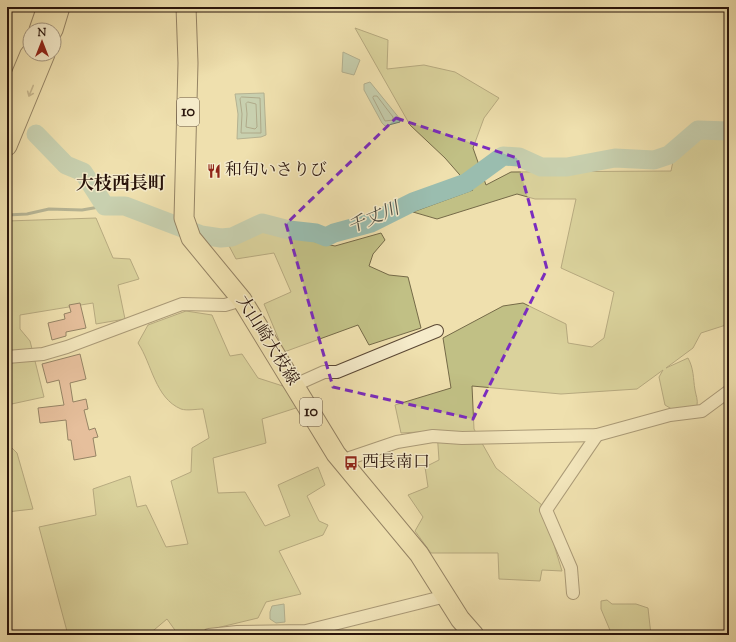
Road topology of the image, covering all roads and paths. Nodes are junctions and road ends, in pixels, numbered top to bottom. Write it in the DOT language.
graph roads {
  1 [pos="47,7"];
  2 [pos="60,7"];
  3 [pos="186,7"];
  4 [pos="42,22"];
  5 [pos="55,22"];
  6 [pos="27,62"];
  7 [pos="42,62"];
  8 [pos="7,109"];
  9 [pos="7,146"];
  10 [pos="242,300"];
  11 [pos="437,331"];
  12 [pos="7,357"];
  13 [pos="295,385"];
  14 [pos="729,390"];
  15 [pos="597,435"];
  16 [pos="341,461"];
  17 [pos="573,594"];
  18 [pos="446,596"];
  19 [pos="209,635"];
  20 [pos="474,635"];
  1 -- 4 [label="main road"];
  2 -- 5 [label="main road"];
  3 -- 10 [label="main road, 大山崎大枝線 / 10"];
  6 -- 8 [label="main road"];
  7 -- 9 [label="main road, one-way"];
  10 -- 12 [label="street"];
  10 -- 13 [label="main road, 大山崎大枝線 / 10"];
  11 -- 13 [label="street"];
  13 -- 16 [label="main road, 大山崎大枝線 / 10"];
  14 -- 15 [label="street"];
  15 -- 16 [label="street"];
  15 -- 17 [label="street"];
  16 -- 18 [label="main road, 大山崎大枝線 / 10"];
  18 -- 19 [label="street"];
  18 -- 20 [label="main road, 大山崎大枝線 / 10"];
}
